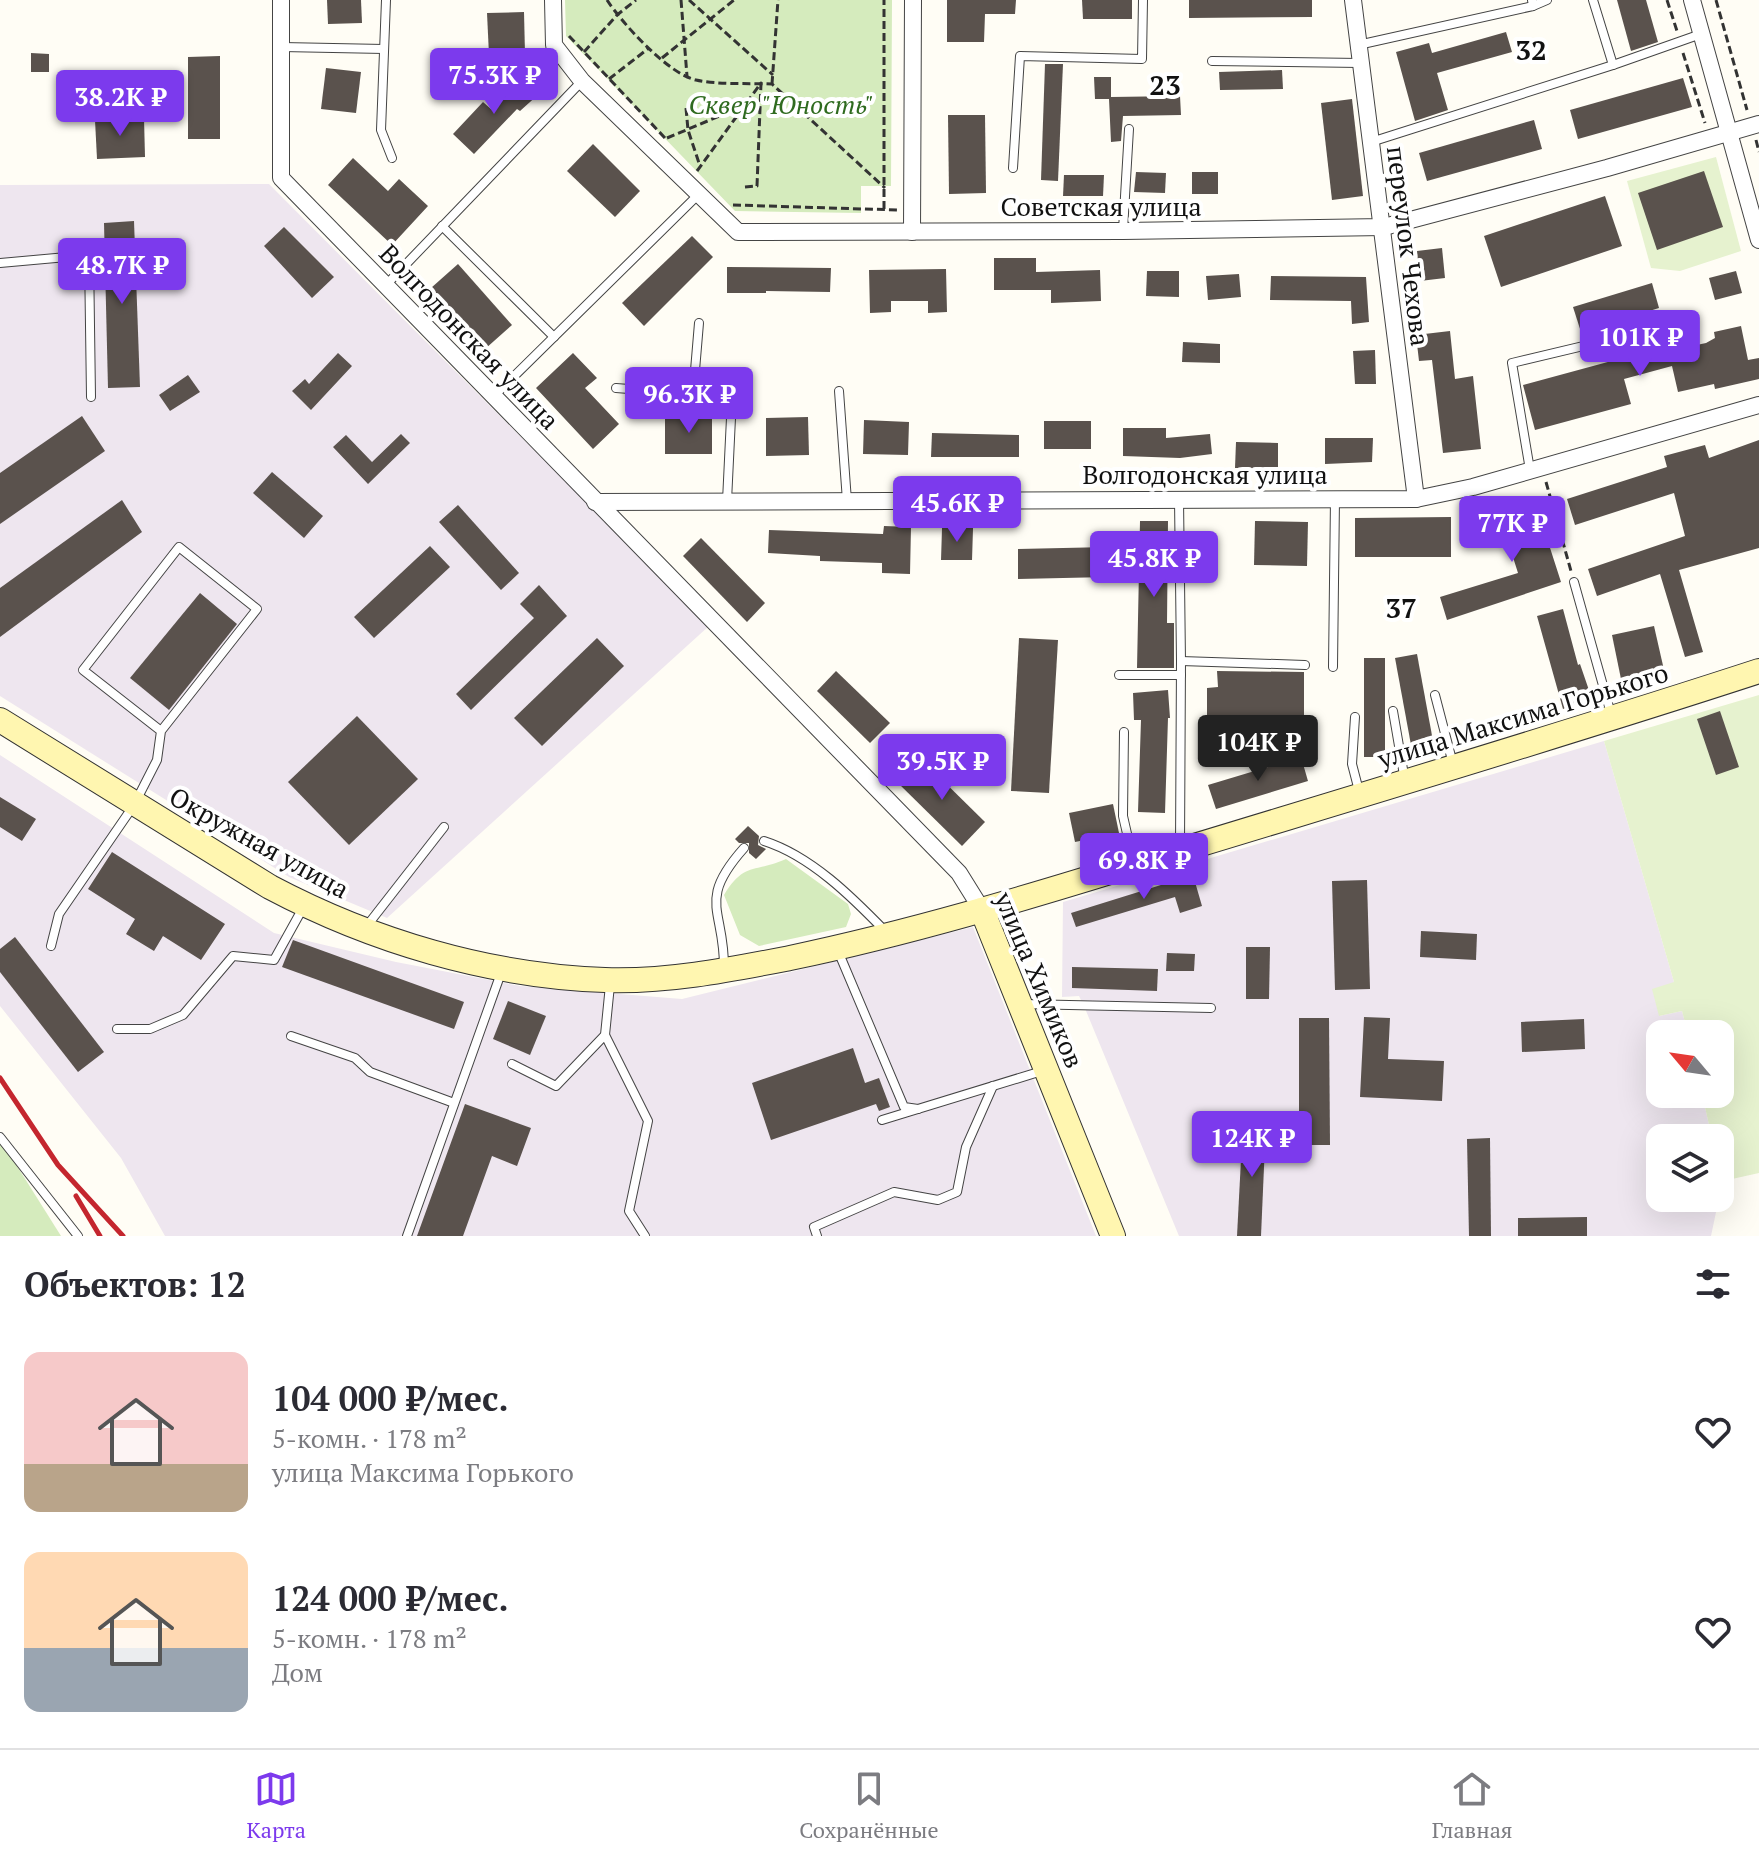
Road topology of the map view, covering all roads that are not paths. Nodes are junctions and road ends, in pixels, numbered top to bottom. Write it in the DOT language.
graph roads {
  1 [pos="281,0"];
  2 [pos="386,0"];
  3 [pos="553,0"];
  4 [pos="913,0"];
  5 [pos="1143,0"];
  6 [pos="1353,0"];
  7 [pos="1547,0"];
  8 [pos="1593,0"];
  9 [pos="1692,0"];
  10 [pos="1533,3"];
  11 [pos="1701,34"];
  12 [pos="1357,45"];
  13 [pos="281,47"];
  14 [pos="384,49"];
  15 [pos="1212,61"];
  16 [pos="1360,63"];
  17 [pos="1613,65"];
  18 [pos="582,81"];
  19 [pos="1755,125"];
  20 [pos="1129,129"];
  21 [pos="1730,131"];
  22 [pos="1371,142"];
  23 [pos="392,158"];
  24 [pos="1013,168"];
  25 [pos="702,187"];
  26 [pos="442,226"];
  27 [pos="1384,227"];
  28 [pos="1123,231"];
  29 [pos="912,232"];
  30 [pos="1759,240"];
  31 [pos="0,263"];
  32 [pos="386,285"];
  33 [pos="699,323"];
  34 [pos="1659,328"];
  35 [pos="554,337"];
  36 [pos="616,388"];
  37 [pos="839,391"];
  38 [pos="693,394"];
  39 [pos="91,397"];
  40 [pos="492,397"];
  41 [pos="1759,405"];
  42 [pos="1536,470"];
  43 [pos="1335,498"];
  44 [pos="1179,499"];
  45 [pos="1416,499"];
  46 [pos="727,501"];
  47 [pos="847,501"];
  48 [pos="595,502"];
  49 [pos="1574,582"];
  50 [pos="1181,661"];
  51 [pos="1305,665"];
  52 [pos="1333,667"];
  53 [pos="1759,671"];
  54 [pos="1119,675"];
  55 [pos="1181,675"];
  56 [pos="1435,695"];
  57 [pos="1393,711"];
  58 [pos="1355,717"];
  59 [pos="1612,718"];
  60 [pos="0,720"];
  61 [pos="161,731"];
  62 [pos="1124,732"];
  63 [pos="1454,767"];
  64 [pos="1405,782"];
  65 [pos="1360,796"];
  66 [pos="134,805"];
  67 [pos="444,827"];
  68 [pos="764,841"];
  69 [pos="744,848"];
  70 [pos="1180,851"];
  71 [pos="1134,865"];
  72 [pos="305,905"];
  73 [pos="982,910"];
  74 [pos="364,930"];
  75 [pos="889,936"];
  76 [pos="51,946"];
  77 [pos="836,948"];
  78 [pos="502,968"];
  79 [pos="723,971"];
  80 [pos="610,980"];
  81 [pos="1021,1004"];
  82 [pos="1211,1008"];
  83 [pos="117,1029"];
  84 [pos="605,1035"];
  85 [pos="291,1036"];
  86 [pos="512,1064"];
  87 [pos="1047,1069"];
  88 [pos="993,1086"];
  89 [pos="454,1103"];
  90 [pos="918,1109"];
  91 [pos="882,1120"];
  92 [pos="0,1137"];
  93 [pos="76,1235"];
  94 [pos="407,1236"];
  95 [pos="645,1236"];
  96 [pos="817,1236"];
  97 [pos="1113,1236"];
  1 -- 13 [label="street, Волгодонская улица"];
  2 -- 14 [label="lane"];
  3 -- 18 [label="street, Советская улица"];
  4 -- 29 [label="street"];
  5 -- 24 [label="lane"];
  6 -- 12 [label="street, переулок Чехова"];
  7 -- 10 [label="lane"];
  8 -- 17 [label="lane"];
  9 -- 11 [label="street"];
  10 -- 12 [label="lane"];
  11 -- 17 [label="lane"];
  11 -- 21 [label="street"];
  12 -- 16 [label="street, переулок Чехова"];
  13 -- 14 [label="lane"];
  13 -- 32 [label="street, Волгодонская улица"];
  14 -- 23 [label="lane"];
  15 -- 16 [label="lane"];
  16 -- 22 [label="street, переулок Чехова"];
  17 -- 22 [label="lane"];
  18 -- 25 [label="street, Советская улица"];
  18 -- 26 [label="lane"];
  19 -- 21 [label="street, Советская улица"];
  20 -- 28 [label="lane"];
  21 -- 27 [label="street, Советская улица"];
  21 -- 30 [label="street"];
  22 -- 27 [label="street, переулок Чехова"];
  25 -- 29 [label="street, Советская улица"];
  25 -- 35 [label="lane"];
  26 -- 32 [label="lane"];
  26 -- 35 [label="lane"];
  27 -- 28 [label="street, Советская улица"];
  27 -- 45 [label="street, переулок Чехова"];
  28 -- 29 [label="street, Советская улица"];
  31 -- 39 [label="lane"];
  32 -- 40 [label="street, Волгодонская улица"];
  33 -- 38 [label="lane"];
  34 -- 42 [label="lane"];
  35 -- 40 [label="lane"];
  36 -- 38 [label="lane"];
  37 -- 47 [label="lane"];
  38 -- 46 [label="lane"];
  40 -- 48 [label="street, Волгодонская улица"];
  41 -- 42 [label="street, Волгодонская улица"];
  42 -- 45 [label="street, Волгодонская улица"];
  43 -- 44 [label="street, Волгодонская улица"];
  43 -- 45 [label="street, Волгодонская улица"];
  43 -- 52 [label="lane"];
  44 -- 47 [label="street, Волгодонская улица"];
  44 -- 50 [label="lane"];
  46 -- 47 [label="street, Волгодонская улица"];
  46 -- 48 [label="street, Волгодонская улица"];
  48 -- 73 [label="street, улица Химиков"];
  49 -- 59 [label="lane"];
  50 -- 51 [label="lane"];
  50 -- 55 [label="lane"];
  53 -- 59 [label="main road, улица Максима Горького"];
  54 -- 55 [label="lane"];
  55 -- 70 [label="lane"];
  56 -- 63 [label="lane"];
  57 -- 64 [label="lane"];
  58 -- 65 [label="lane"];
  59 -- 63 [label="main road, улица Максима Горького"];
  60 -- 66 [label="main road, Окружная улица"];
  61 -- 61 [label="lane"];
  61 -- 66 [label="lane"];
  62 -- 71 [label="lane"];
  63 -- 64 [label="main road, улица Максима Горького"];
  64 -- 65 [label="main road, улица Максима Горького"];
  65 -- 70 [label="main road, улица Максима Горького"];
  66 -- 72 [label="main road, Окружная улица"];
  66 -- 76 [label="lane"];
  67 -- 74 [label="lane"];
  68 -- 75 [label="lane"];
  69 -- 79 [label="lane"];
  70 -- 71 [label="main road, улица Максима Горького"];
  71 -- 73 [label="main road, улица Максима Горького"];
  72 -- 74 [label="main road, Окружная улица"];
  72 -- 83 [label="lane"];
  73 -- 75 [label="main road, Окружная улица"];
  73 -- 81 [label="main road, улица Химиков"];
  74 -- 78 [label="main road, Окружная улица"];
  75 -- 77 [label="main road, Окружная улица"];
  77 -- 79 [label="main road, Окружная улица"];
  77 -- 90 [label="lane"];
  78 -- 80 [label="main road, Окружная улица"];
  78 -- 89 [label="lane"];
  79 -- 80 [label="main road, Окружная улица"];
  80 -- 84 [label="lane"];
  81 -- 82 [label="lane"];
  81 -- 87 [label="main road, улица Химиков"];
  84 -- 86 [label="lane"];
  84 -- 95 [label="lane"];
  85 -- 89 [label="lane"];
  87 -- 88 [label="lane"];
  87 -- 97 [label="main road, улица Химиков"];
  88 -- 90 [label="lane"];
  88 -- 96 [label="lane"];
  89 -- 94 [label="lane"];
  90 -- 91 [label="lane"];
  92 -- 93 [label="lane"];
}
